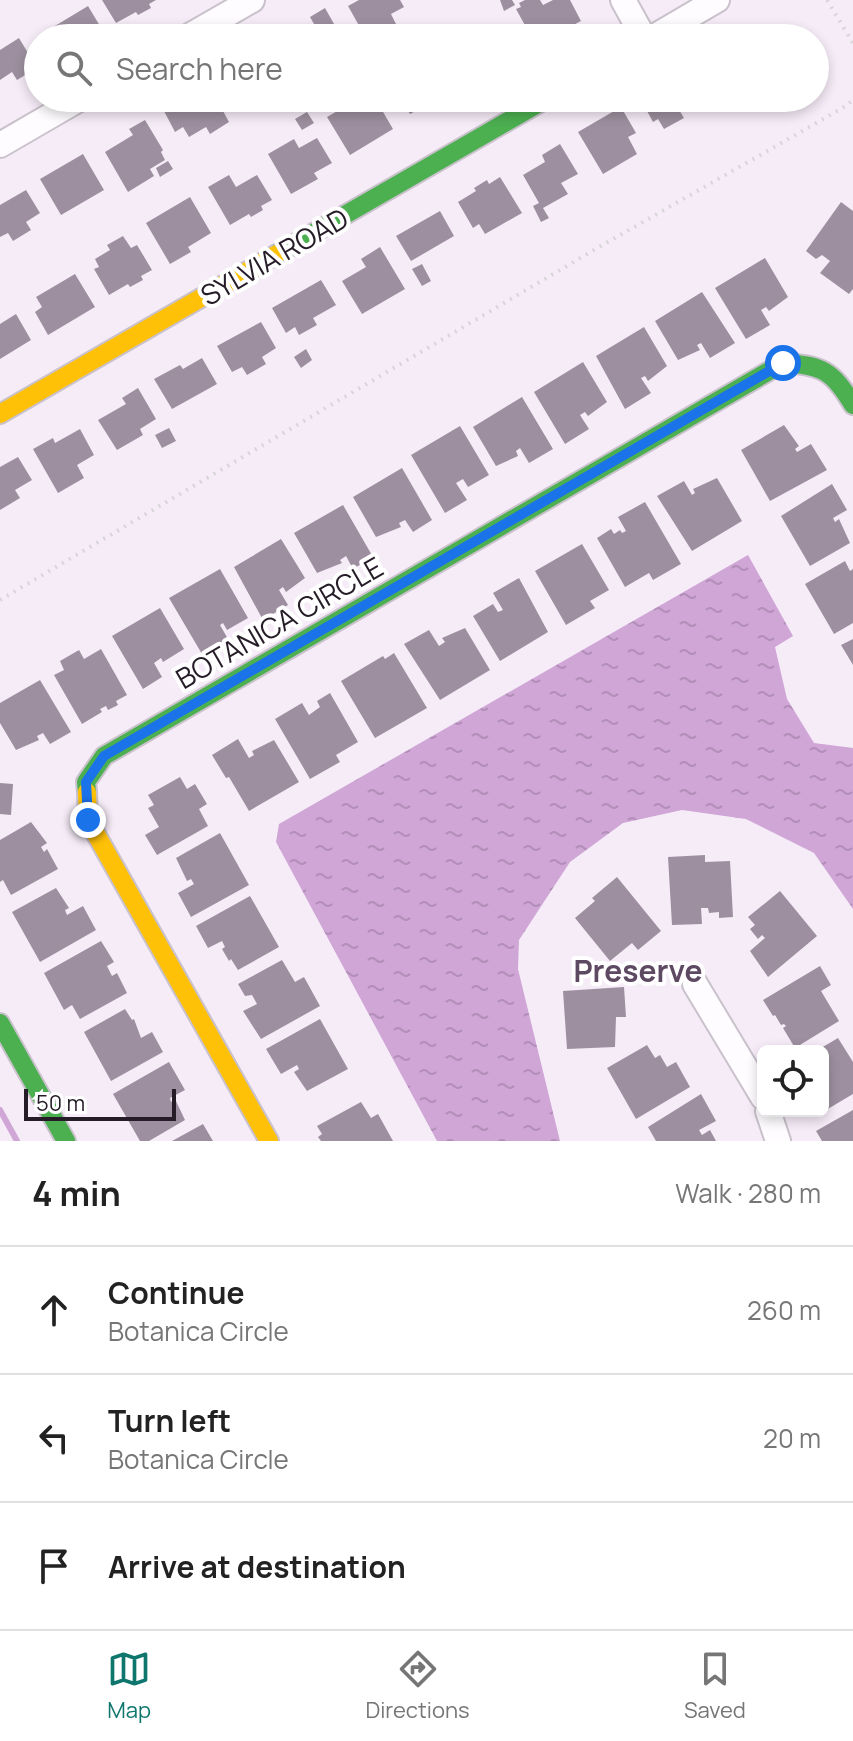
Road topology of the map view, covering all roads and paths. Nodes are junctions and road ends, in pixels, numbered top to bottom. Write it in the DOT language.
graph roads {
  1 [pos="252,0"];
  2 [pos="623,0"];
  3 [pos="717,0"];
  4 [pos="827,0"];
  5 [pos="210,24"];
  6 [pos="636,24"];
  7 [pos="676,24"];
  8 [pos="853,43"];
  9 [pos="853,100"];
  10 [pos="57,112"];
  11 [pos="524,112"];
  12 [pos="0,145"];
  13 [pos="853,405"];
  14 [pos="0,414"];
  15 [pos="0,600"];
  16 [pos="695,984"];
  17 [pos="0,1023"];
  18 [pos="757,1087"];
  19 [pos="770,1117"];
  20 [pos="66,1141"];
  21 [pos="269,1141"];
  22 [pos="778,1141"];
  1 -- 5 [label="street"];
  2 -- 6 [label="street"];
  3 -- 7 [label="street"];
  4 -- 8 [label="path"];
  9 -- 15 [label="path"];
  10 -- 12 [label="street"];
  11 -- 14 [label="street, SYLVIA ROAD"];
  13 -- 21 [label="street, BOTANICA CIRCLE"];
  16 -- 18 [label="street"];
  17 -- 20 [label="street"];
  19 -- 22 [label="street"];
}
